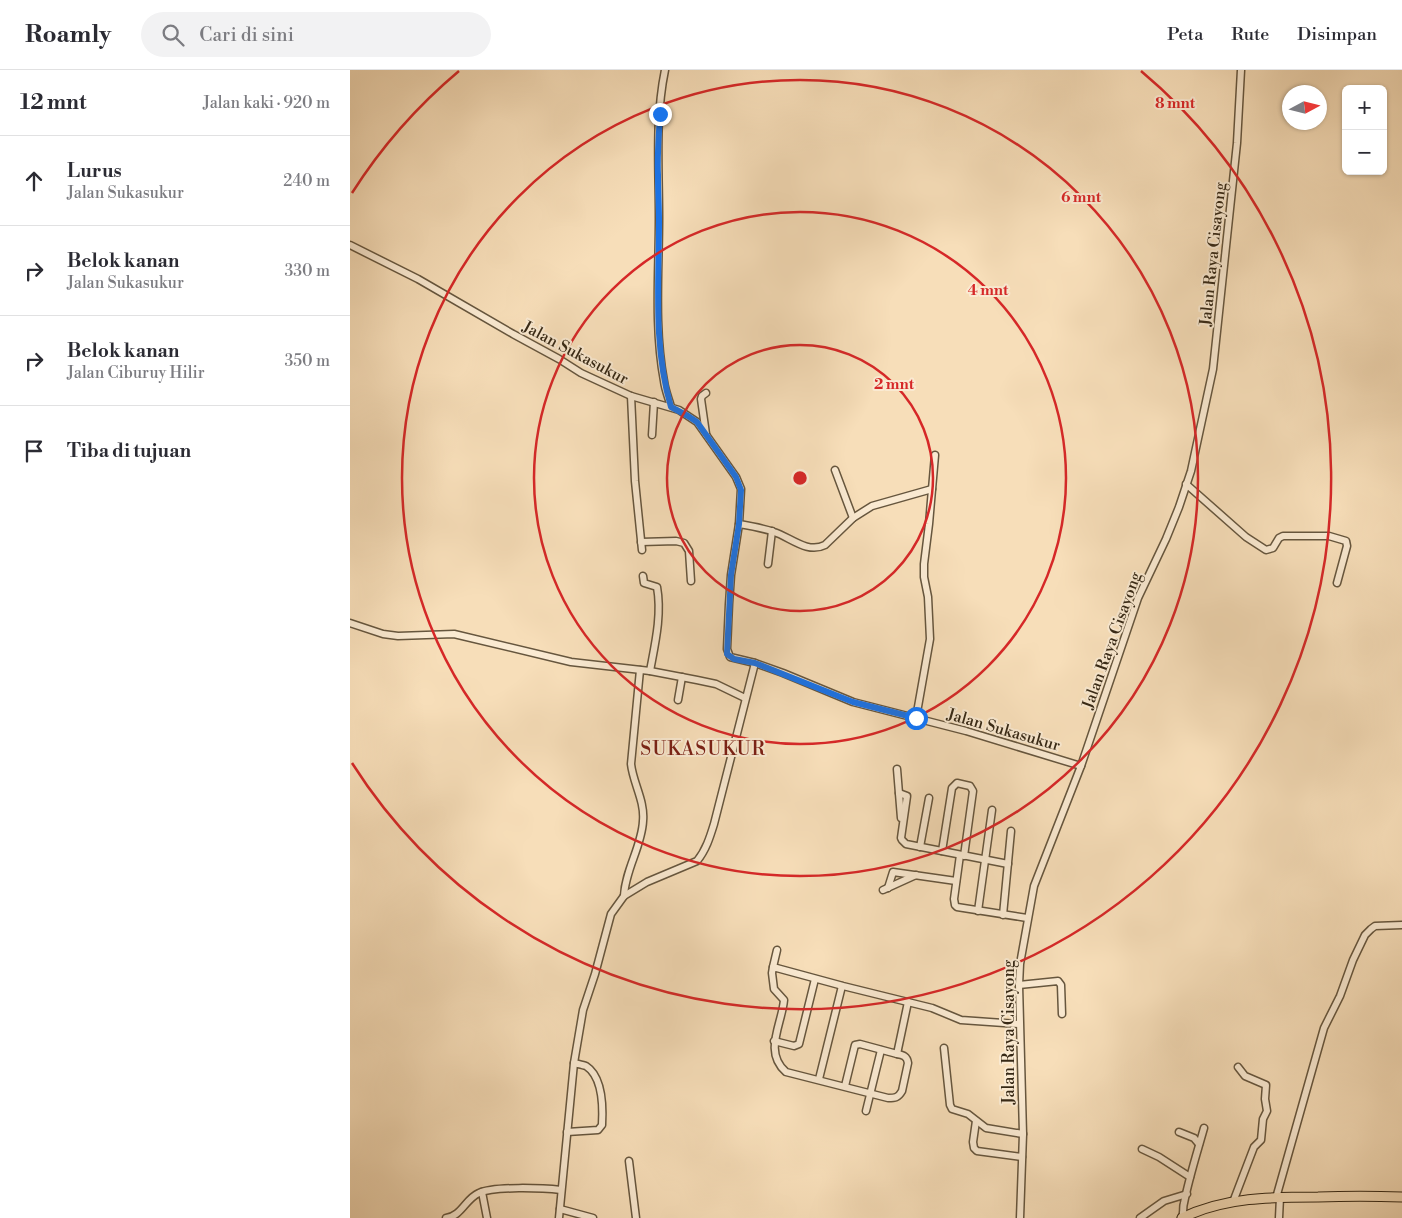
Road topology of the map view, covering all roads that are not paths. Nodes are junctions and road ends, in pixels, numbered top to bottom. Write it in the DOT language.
graph roads {
  1 [pos="665,70"];
  2 [pos="1241,70"];
  3 [pos="350,245"];
  4 [pos="706,393"];
  5 [pos="631,396"];
  6 [pos="654,402"];
  7 [pos="671,407"];
  8 [pos="652,435"];
  9 [pos="706,435"];
  10 [pos="936,455"];
  11 [pos="835,470"];
  12 [pos="1186,484"];
  13 [pos="932,489"];
  14 [pos="853,518"];
  15 [pos="739,524"];
  16 [pos="772,531"];
  17 [pos="641,542"];
  18 [pos="642,550"];
  19 [pos="768,564"];
  20 [pos="643,576"];
  21 [pos="691,581"];
  22 [pos="1337,583"];
  23 [pos="350,623"];
  24 [pos="755,663"];
  25 [pos="640,670"];
  26 [pos="650,671"];
  27 [pos="682,677"];
  28 [pos="746,698"];
  29 [pos="678,700"];
  30 [pos="916,718"];
  31 [pos="1081,766"];
  32 [pos="897,769"];
  33 [pos="929,798"];
  34 [pos="992,810"];
  35 [pos="1011,831"];
  36 [pos="920,847"];
  37 [pos="942,851"];
  38 [pos="962,855"];
  39 [pos="985,859"];
  40 [pos="1008,864"];
  41 [pos="918,875"];
  42 [pos="956,881"];
  43 [pos="624,896"];
  44 [pos="978,911"];
  45 [pos="1003,915"];
  46 [pos="1027,918"];
  47 [pos="1402,925"];
  48 [pos="777,950"];
  49 [pos="773,967"];
  50 [pos="815,979"];
  51 [pos="1019,985"];
  52 [pos="842,986"];
  53 [pos="908,1002"];
  54 [pos="1062,1014"];
  55 [pos="1019,1024"];
  56 [pos="774,1041"];
  57 [pos="944,1048"];
  58 [pos="881,1050"];
  59 [pos="897,1054"];
  60 [pos="574,1063"];
  61 [pos="1238,1066"];
  62 [pos="819,1080"];
  63 [pos="845,1086"];
  64 [pos="871,1093"];
  65 [pos="866,1111"];
  66 [pos="976,1121"];
  67 [pos="1204,1128"];
  68 [pos="567,1132"];
  69 [pos="1179,1132"];
  70 [pos="1022,1134"];
  71 [pos="1199,1144"];
  72 [pos="1142,1149"];
  73 [pos="1022,1157"];
  74 [pos="629,1161"];
  75 [pos="1190,1177"];
  76 [pos="561,1190"];
  77 [pos="482,1192"];
  78 [pos="1187,1194"];
  79 [pos="1402,1197"];
  80 [pos="1278,1198"];
  81 [pos="1233,1202"];
  82 [pos="560,1209"];
  83 [pos="446,1218"];
  84 [pos="487,1218"];
  85 [pos="559,1218"];
  86 [pos="593,1218"];
  87 [pos="636,1218"];
  88 [pos="1020,1218"];
  89 [pos="1140,1218"];
  90 [pos="1182,1218"];
  91 [pos="1279,1218"];
  1 -- 7 [label="street"];
  2 -- 12 [label="street, Jalan Raya Cisayong"];
  3 -- 5 [label="street, Jalan Sukasukur"];
  4 -- 9 [label="street"];
  5 -- 6 [label="street, Jalan Sukasukur"];
  5 -- 17 [label="street"];
  6 -- 7 [label="street, Jalan Sukasukur"];
  6 -- 8 [label="street"];
  7 -- 9 [label="street, Jalan Sukasukur"];
  9 -- 15 [label="street, Jalan Sukasukur"];
  10 -- 13 [label="street"];
  11 -- 14 [label="street"];
  12 -- 22 [label="street"];
  12 -- 31 [label="street, Jalan Raya Cisayong"];
  13 -- 14 [label="street"];
  13 -- 30 [label="street"];
  14 -- 16 [label="street"];
  15 -- 16 [label="street"];
  15 -- 24 [label="street, Jalan Sukasukur"];
  16 -- 19 [label="street"];
  17 -- 18 [label="street"];
  17 -- 21 [label="street"];
  20 -- 26 [label="street"];
  23 -- 25 [label="street"];
  24 -- 28 [label="street"];
  24 -- 30 [label="street, Jalan Sukasukur"];
  25 -- 26 [label="street"];
  25 -- 43 [label="street"];
  26 -- 27 [label="street"];
  27 -- 28 [label="street"];
  27 -- 29 [label="street"];
  28 -- 43 [label="street"];
  30 -- 31 [label="street, Jalan Sukasukur"];
  31 -- 46 [label="street, Jalan Raya Cisayong"];
  32 -- 36 [label="street"];
  33 -- 36 [label="street"];
  34 -- 39 [label="street"];
  35 -- 40 [label="street"];
  36 -- 37 [label="street"];
  37 -- 38 [label="street"];
  37 -- 38 [label="street"];
  38 -- 39 [label="street"];
  38 -- 42 [label="street"];
  39 -- 40 [label="street"];
  39 -- 44 [label="street"];
  40 -- 45 [label="street"];
  41 -- 41 [label="street"];
  41 -- 42 [label="street"];
  42 -- 44 [label="street"];
  43 -- 60 [label="street"];
  44 -- 45 [label="street"];
  45 -- 46 [label="street"];
  46 -- 51 [label="street, Jalan Raya Cisayong"];
  47 -- 80 [label="street"];
  48 -- 49 [label="street"];
  49 -- 50 [label="street"];
  49 -- 56 [label="street"];
  50 -- 52 [label="street"];
  50 -- 56 [label="street"];
  51 -- 54 [label="street"];
  51 -- 55 [label="street, Jalan Raya Cisayong"];
  52 -- 53 [label="street"];
  52 -- 62 [label="street"];
  53 -- 55 [label="street"];
  53 -- 59 [label="street"];
  55 -- 70 [label="street, Jalan Raya Cisayong"];
  56 -- 62 [label="street"];
  57 -- 66 [label="street"];
  58 -- 59 [label="street"];
  58 -- 63 [label="street"];
  58 -- 64 [label="street"];
  59 -- 64 [label="street"];
  60 -- 68 [label="street"];
  60 -- 68 [label="street"];
  61 -- 81 [label="street"];
  62 -- 63 [label="street"];
  63 -- 64 [label="street"];
  64 -- 65 [label="street"];
  66 -- 70 [label="street"];
  66 -- 73 [label="street"];
  67 -- 71 [label="street"];
  68 -- 76 [label="street"];
  69 -- 71 [label="street"];
  70 -- 73 [label="street, Jalan Raya Cisayong"];
  71 -- 75 [label="street"];
  72 -- 75 [label="street"];
  73 -- 88 [label="street, Jalan Raya Cisayong"];
  74 -- 87 [label="street"];
  75 -- 78 [label="street"];
  76 -- 77 [label="street"];
  76 -- 82 [label="street"];
  77 -- 83 [label="street"];
  77 -- 84 [label="street"];
  78 -- 89 [label="street"];
  78 -- 90 [label="street"];
  79 -- 80 [label="highway"];
  80 -- 81 [label="highway"];
  80 -- 91 [label="street"];
  81 -- 90 [label="highway"];
  82 -- 85 [label="street"];
  82 -- 86 [label="street"];
}
